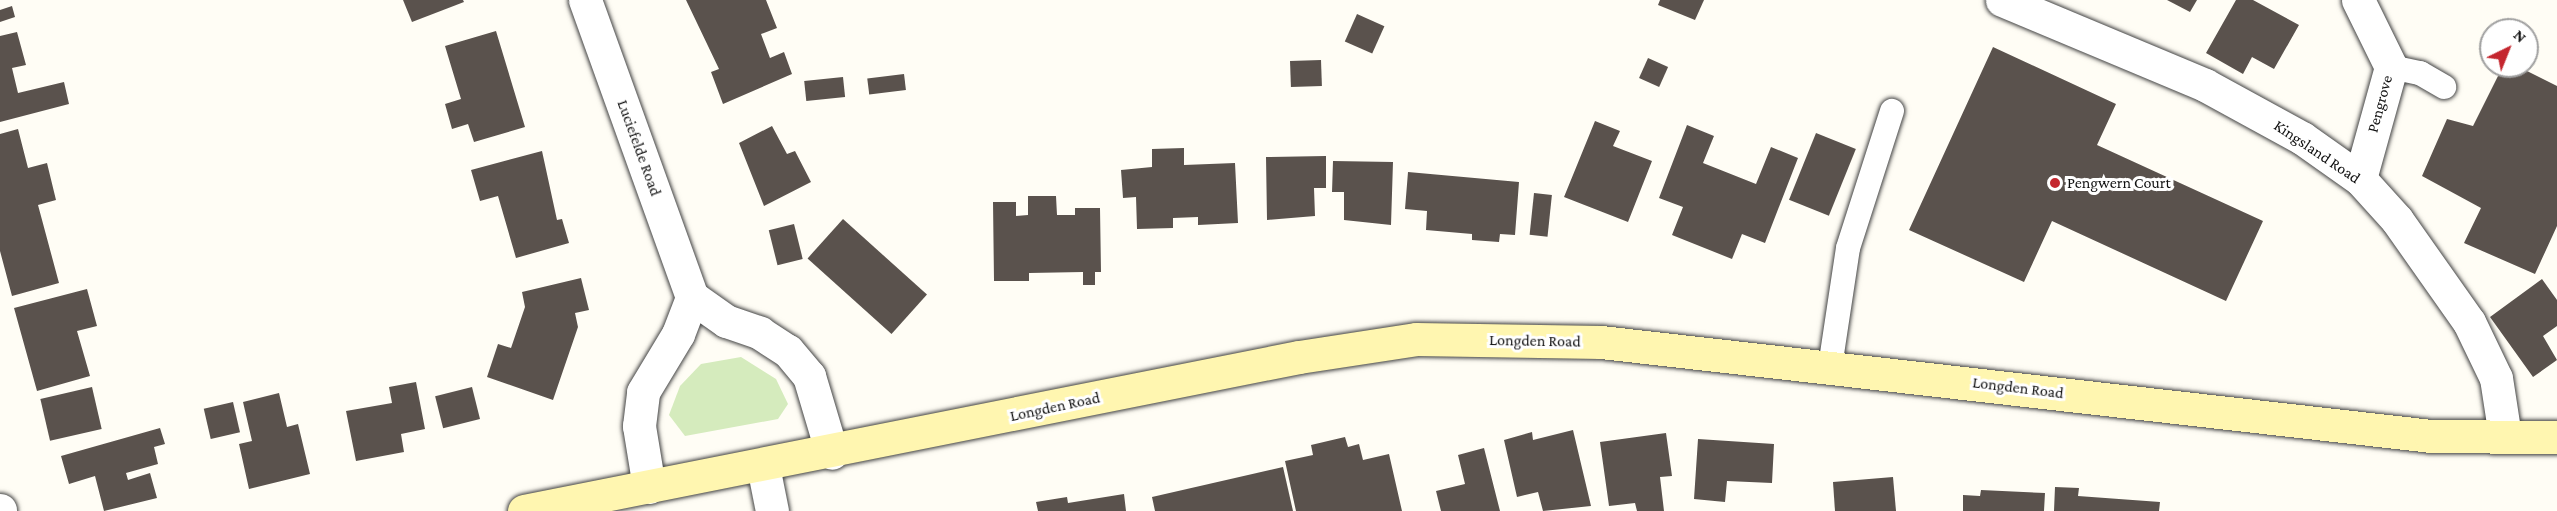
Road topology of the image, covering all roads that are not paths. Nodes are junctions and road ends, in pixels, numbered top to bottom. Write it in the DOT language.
graph roads {
  1 [pos="585,0"];
  2 [pos="2002,0"];
  3 [pos="2358,0"];
  4 [pos="2391,67"];
  5 [pos="2444,87"];
  6 [pos="1892,111"];
  7 [pos="2360,179"];
  8 [pos="692,297"];
  9 [pos="1830,367"];
  10 [pos="2505,436"];
  11 [pos="2557,437"];
  12 [pos="832,453"];
  13 [pos="763,466"];
  14 [pos="649,487"];
  15 [pos="524,511"];
  16 [pos="772,511"];
  1 -- 8 [label="street, Luciefelde Road"];
  2 -- 7 [label="street, Kingsland Road"];
  3 -- 4 [label="street, Pengrove"];
  4 -- 5 [label="lane"];
  4 -- 7 [label="street, Pengrove"];
  6 -- 9 [label="lane"];
  7 -- 10 [label="street, Kingsland Road"];
  8 -- 12 [label="street"];
  8 -- 14 [label="street"];
  9 -- 10 [label="street, Longden Road"];
  9 -- 12 [label="street, Longden Road"];
  10 -- 11 [label="street, Longden Road"];
  12 -- 13 [label="street, Longden Road"];
  13 -- 14 [label="street, Longden Road"];
  13 -- 16 [label="street"];
  14 -- 15 [label="street, Longden Road"];
}
